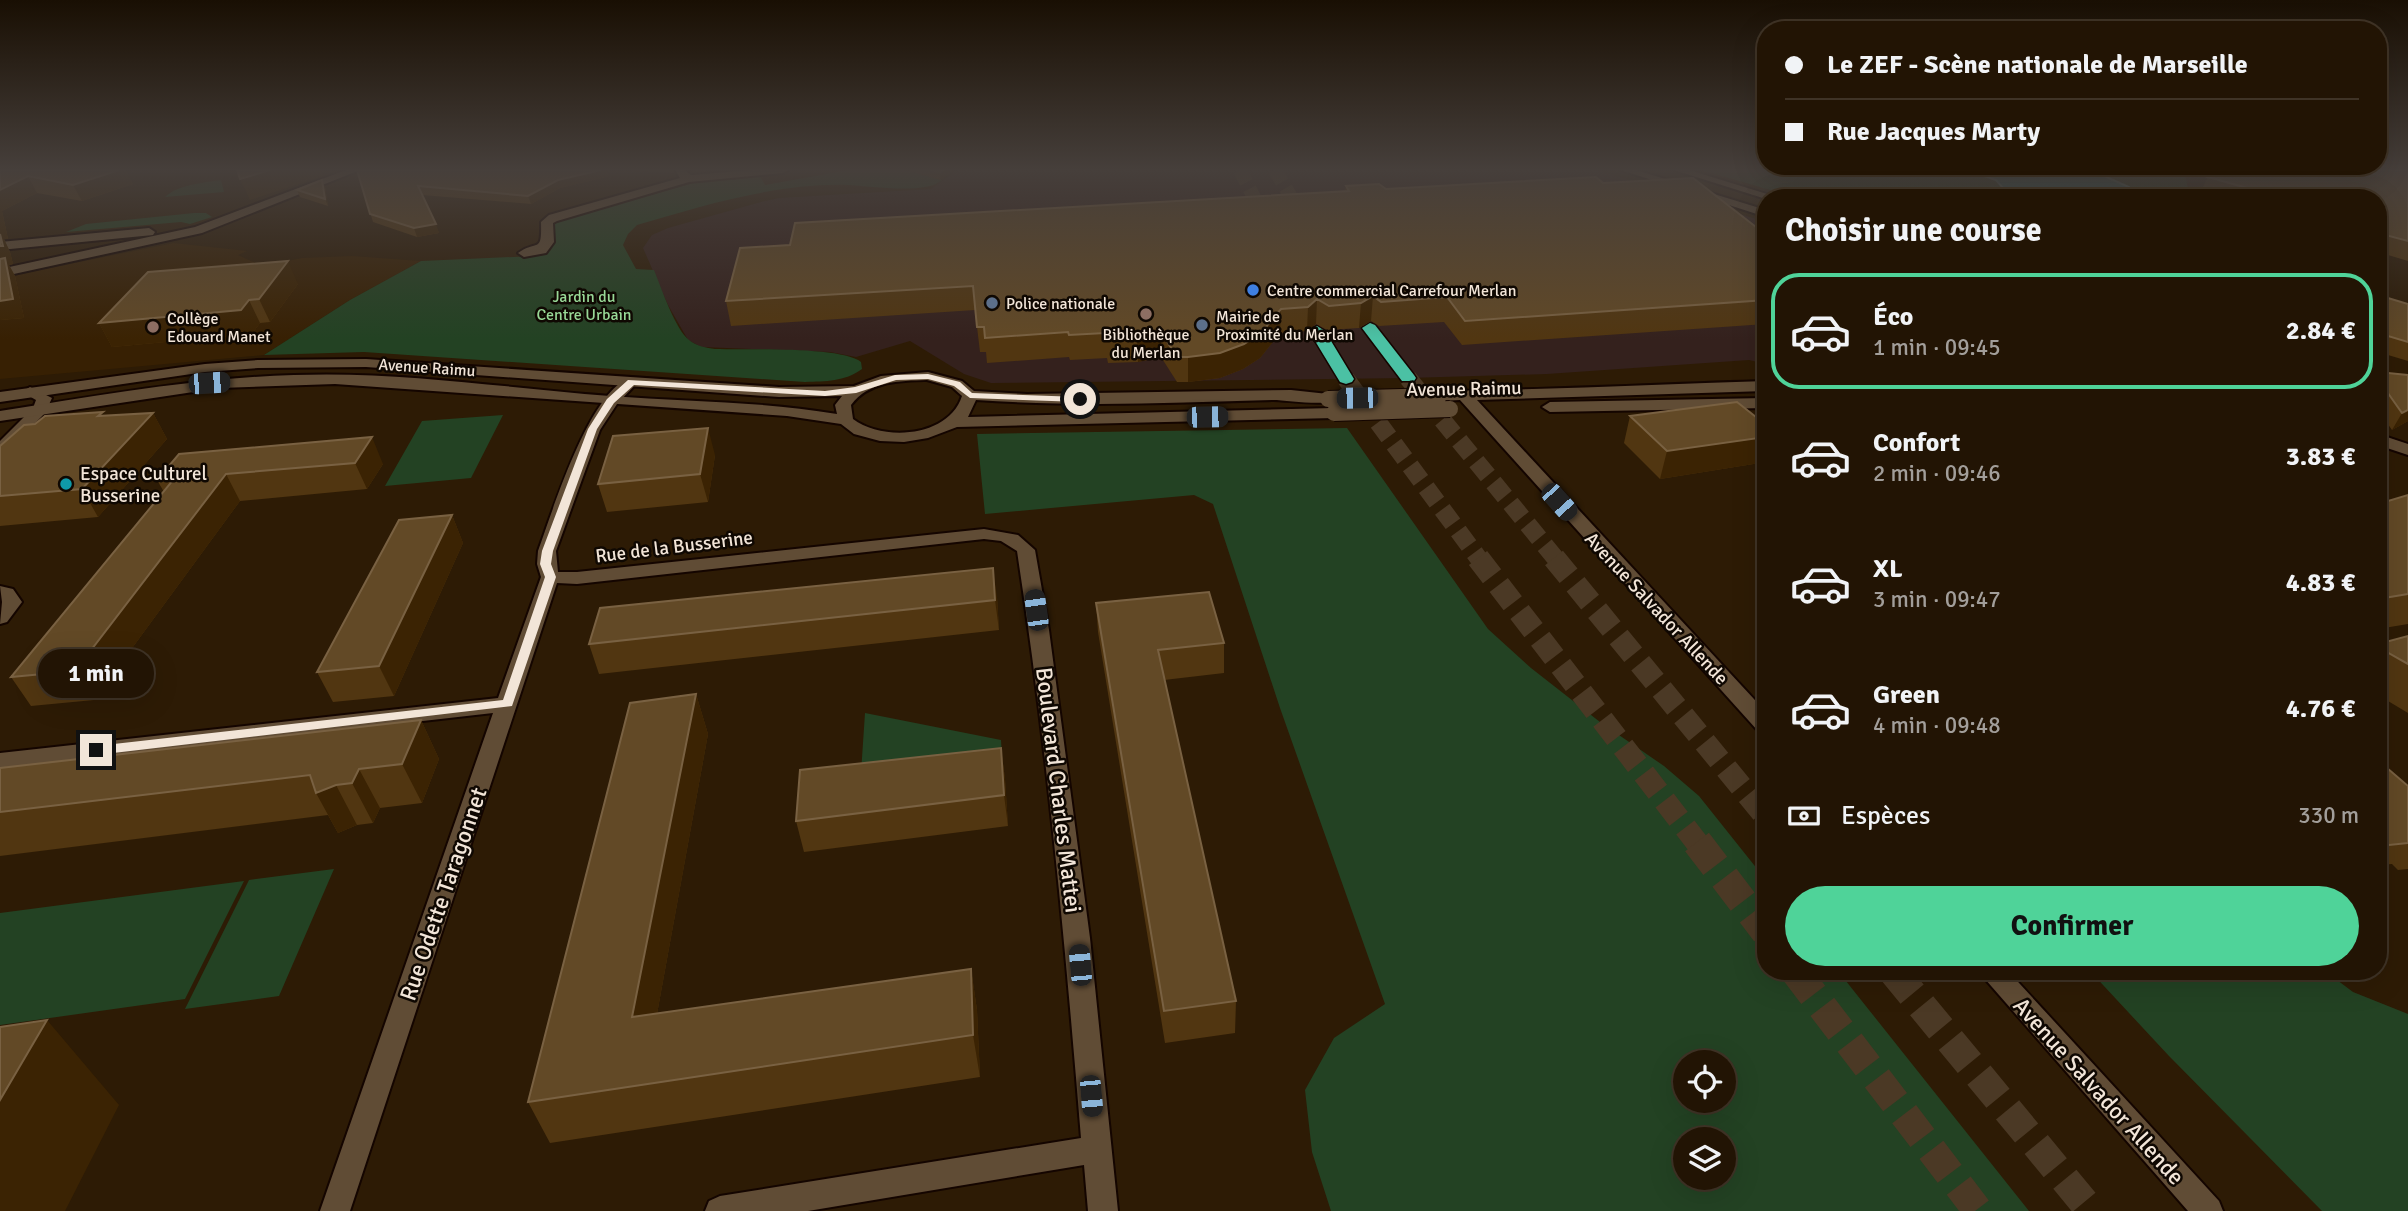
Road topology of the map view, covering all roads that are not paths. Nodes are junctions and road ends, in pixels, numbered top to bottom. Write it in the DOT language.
graph roads {
  1 [pos="207,227"];
  2 [pos="547,227"];
  3 [pos="198,230"];
  4 [pos="0,246"];
  5 [pos="524,253"];
  6 [pos="0,273"];
  7 [pos="1370,328"];
  8 [pos="1317,331"];
  9 [pos="1409,378"];
  10 [pos="1346,379"];
  11 [pos="631,382"];
  12 [pos="1757,386"];
  13 [pos="856,390"];
  14 [pos="30,392"];
  15 [pos="970,396"];
  16 [pos="1,397"];
  17 [pos="611,401"];
  18 [pos="1470,402"];
  19 [pos="1757,403"];
  20 [pos="1331,406"];
  21 [pos="40,410"];
  22 [pos="0,416"];
  23 [pos="845,420"];
  24 [pos="954,422"];
  25 [pos="2387,442"];
  26 [pos="0,450"];
  27 [pos="2408,450"];
  28 [pos="1018,541"];
  29 [pos="550,577"];
  30 [pos="0,592"];
  31 [pos="0,618"];
  32 [pos="508,704"];
  33 [pos="1757,716"];
  34 [pos="0,761"];
  35 [pos="1999,980"];
  36 [pos="1096,1149"];
  37 [pos="335,1211"];
  38 [pos="720,1211"];
  39 [pos="1103,1211"];
  40 [pos="2208,1211"];
  1 -- 3 [label="street"];
  2 -- 5 [label="street"];
  3 -- 4 [label="street"];
  3 -- 6 [label="street"];
  7 -- 9 [label="highway"];
  8 -- 10 [label="highway"];
  11 -- 13 [label="street, Avenue Raimu"];
  11 -- 14 [label="street, Avenue Raimu"];
  11 -- 17 [label="street"];
  12 -- 18 [label="street, Avenue Raimu"];
  13 -- 15 [label="street"];
  13 -- 23 [label="street"];
  14 -- 16 [label="street, Avenue Raimu"];
  14 -- 21 [label="street"];
  15 -- 20 [label="street, Avenue Raimu"];
  15 -- 24 [label="street"];
  17 -- 21 [label="street, Avenue Raimu"];
  17 -- 23 [label="street, Avenue Raimu"];
  17 -- 29 [label="street"];
  18 -- 19 [label="street, Avenue Raimu"];
  18 -- 20 [label="street, Avenue Raimu, bridge"];
  18 -- 33 [label="street, Avenue Salvador Allende"];
  20 -- 24 [label="street, Avenue Raimu"];
  21 -- 22 [label="street, Avenue Raimu"];
  21 -- 26 [label="street"];
  23 -- 24 [label="street, Avenue Raimu"];
  25 -- 27 [label="street"];
  28 -- 29 [label="street, Rue de la Busserine"];
  28 -- 36 [label="street, Boulevard Charles Mattei"];
  29 -- 32 [label="street, Rue Odette Taragonnet"];
  30 -- 31 [label="street"];
  32 -- 34 [label="street"];
  32 -- 37 [label="street, Rue Odette Taragonnet"];
  35 -- 40 [label="street, Avenue Salvador Allende"];
  36 -- 38 [label="street"];
  36 -- 39 [label="street, Boulevard Charles Mattei"];
}
